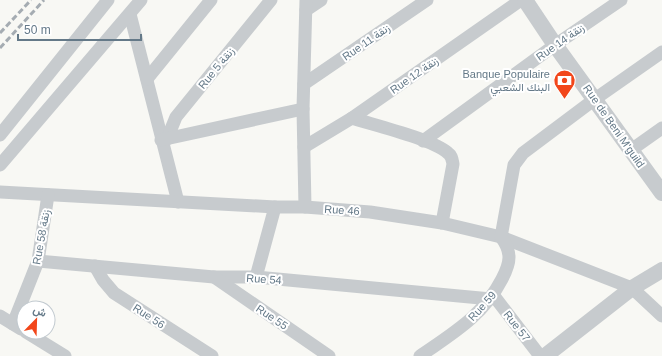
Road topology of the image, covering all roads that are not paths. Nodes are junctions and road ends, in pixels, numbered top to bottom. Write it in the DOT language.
graph roads {
  1 [pos="108,0"];
  2 [pos="141,0"];
  3 [pos="211,0"];
  4 [pos="271,0"];
  5 [pos="321,0"];
  6 [pos="427,0"];
  7 [pos="521,0"];
  8 [pos="525,0"];
  9 [pos="621,0"];
  10 [pos="306,5"];
  11 [pos="130,14"];
  12 [pos="555,44"];
  13 [pos="662,52"];
  14 [pos="147,79"];
  15 [pos="304,84"];
  16 [pos="595,98"];
  17 [pos="304,110"];
  18 [pos="352,118"];
  19 [pos="662,128"];
  20 [pos="0,135"];
  21 [pos="164,140"];
  22 [pos="423,141"];
  23 [pos="304,147"];
  24 [pos="631,150"];
  25 [pos="0,165"];
  26 [pos="0,192"];
  27 [pos="662,193"];
  28 [pos="48,195"];
  29 [pos="178,202"];
  30 [pos="275,207"];
  31 [pos="305,207"];
  32 [pos="442,223"];
  33 [pos="500,237"];
  34 [pos="38,261"];
  35 [pos="95,266"];
  36 [pos="662,270"];
  37 [pos="214,277"];
  38 [pos="256,277"];
  39 [pos="632,288"];
  40 [pos="492,298"];
  41 [pos="28,300"];
  42 [pos="0,316"];
  43 [pos="662,316"];
  44 [pos="16,326"];
  45 [pos="39,340"];
  46 [pos="65,356"];
  47 [pos="212,356"];
  48 [pos="329,356"];
  49 [pos="420,356"];
  50 [pos="540,356"];
  51 [pos="545,356"];
  1 -- 20 [label="street"];
  2 -- 11 [label="street"];
  3 -- 14 [label="street"];
  4 -- 21 [label="street, Rue 5 زنقة"];
  5 -- 10 [label="street"];
  6 -- 15 [label="street, Rue 11 زنقة"];
  7 -- 18 [label="street, Rue 12 زنقة"];
  8 -- 12 [label="street, Rue de Beni M'guild"];
  9 -- 12 [label="street, Rue 14 زنقة"];
  10 -- 15 [label="street"];
  11 -- 14 [label="street"];
  11 -- 25 [label="street"];
  12 -- 16 [label="street, Rue de Beni M'guild"];
  12 -- 22 [label="street, Rue 14 زنقة"];
  13 -- 16 [label="street"];
  14 -- 21 [label="street"];
  15 -- 17 [label="street"];
  16 -- 24 [label="street, Rue de Beni M'guild"];
  16 -- 33 [label="street"];
  17 -- 21 [label="street"];
  17 -- 23 [label="street"];
  18 -- 22 [label="street"];
  18 -- 23 [label="street, Rue 12 زنقة"];
  19 -- 24 [label="street"];
  21 -- 29 [label="street"];
  22 -- 32 [label="street"];
  23 -- 31 [label="street"];
  24 -- 27 [label="street, Rue de Beni M'guild"];
  26 -- 28 [label="street, Rue 46"];
  28 -- 29 [label="street, Rue 46"];
  28 -- 34 [label="street, Rue 58 زنقة"];
  29 -- 30 [label="street, Rue 46"];
  30 -- 31 [label="street, Rue 46"];
  30 -- 38 [label="street"];
  31 -- 32 [label="street, Rue 46"];
  32 -- 33 [label="street, Rue 46"];
  33 -- 39 [label="street, Rue 46"];
  33 -- 40 [label="street, Rue 59"];
  34 -- 35 [label="street, Rue 54"];
  34 -- 41 [label="street, Rue 58 زنقة"];
  35 -- 37 [label="street, Rue 54"];
  35 -- 47 [label="street, Rue 56"];
  36 -- 39 [label="street"];
  37 -- 38 [label="street, Rue 54"];
  37 -- 48 [label="street, Rue 55"];
  38 -- 40 [label="street, Rue 54"];
  39 -- 43 [label="street, Rue 46"];
  39 -- 51 [label="street"];
  40 -- 49 [label="street, Rue 59"];
  40 -- 50 [label="street, Rue 57"];
  42 -- 44 [label="street"];
  45 -- 46 [label="street"];
}
